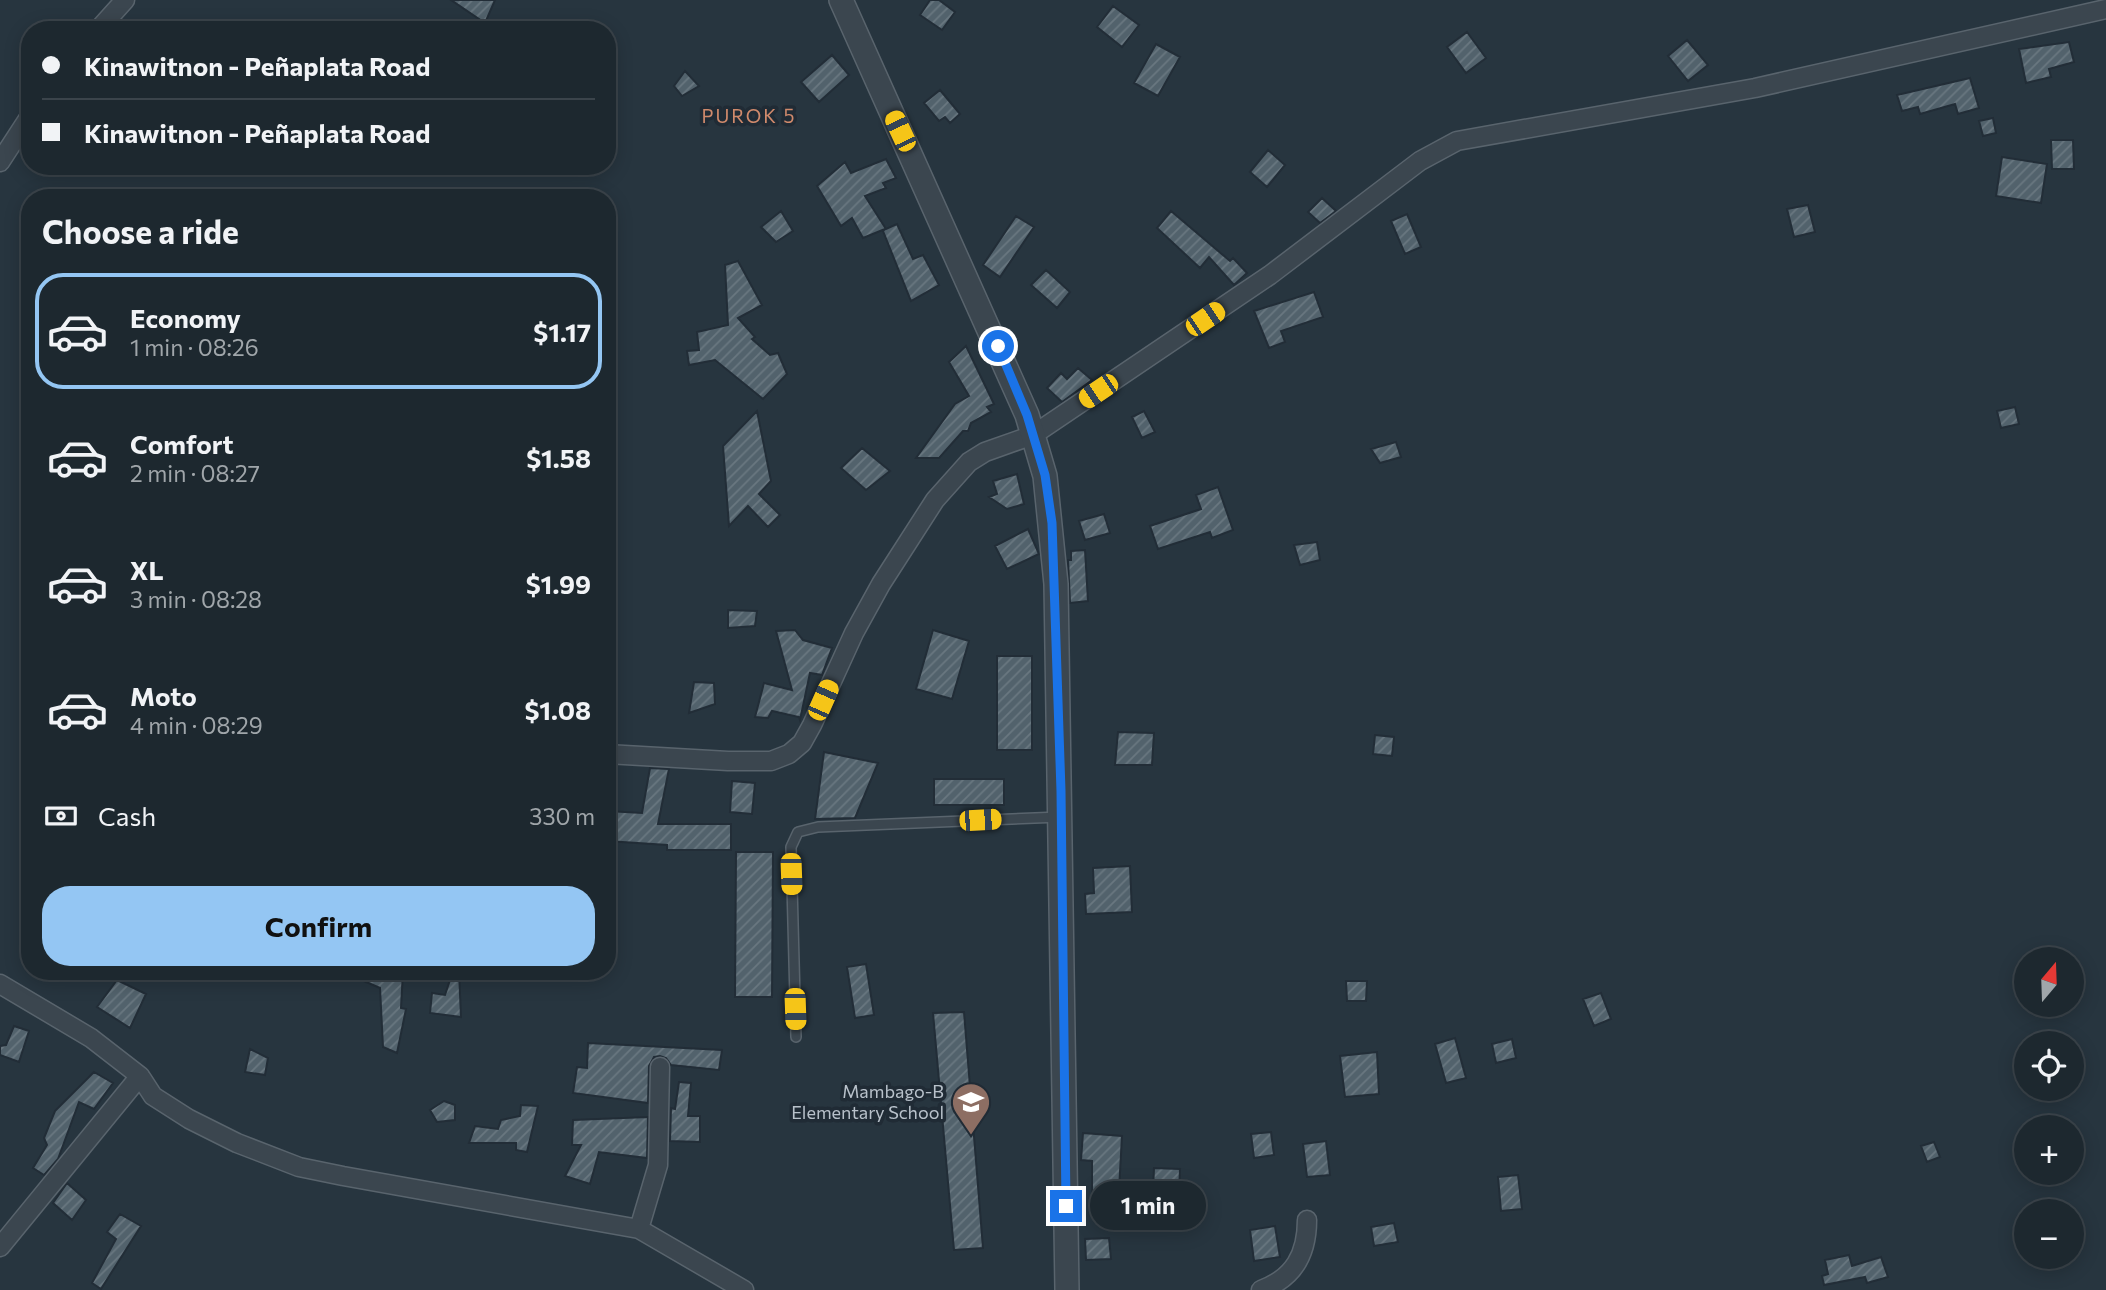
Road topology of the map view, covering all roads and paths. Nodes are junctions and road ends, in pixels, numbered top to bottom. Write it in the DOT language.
graph roads {
  1 [pos="125,0"];
  2 [pos="841,0"];
  3 [pos="2106,9"];
  4 [pos="106,21"];
  5 [pos="21,130"];
  6 [pos="0,162"];
  7 [pos="1033,435"];
  8 [pos="616,755"];
  9 [pos="1062,817"];
  10 [pos="0,984"];
  11 [pos="796,1037"];
  12 [pos="660,1067"];
  13 [pos="140,1076"];
  14 [pos="1307,1220"];
  15 [pos="639,1229"];
  16 [pos="0,1247"];
  17 [pos="744,1290"];
  18 [pos="1067,1290"];
  19 [pos="1261,1290"];
  1 -- 4 [label="street"];
  2 -- 7 [label="street"];
  3 -- 7 [label="street"];
  5 -- 6 [label="street"];
  7 -- 8 [label="street"];
  7 -- 9 [label="street"];
  9 -- 11 [label="lane"];
  9 -- 18 [label="street"];
  10 -- 13 [label="street"];
  12 -- 15 [label="street"];
  13 -- 15 [label="street"];
  13 -- 16 [label="street"];
  14 -- 19 [label="street"];
  15 -- 17 [label="street"];
}
